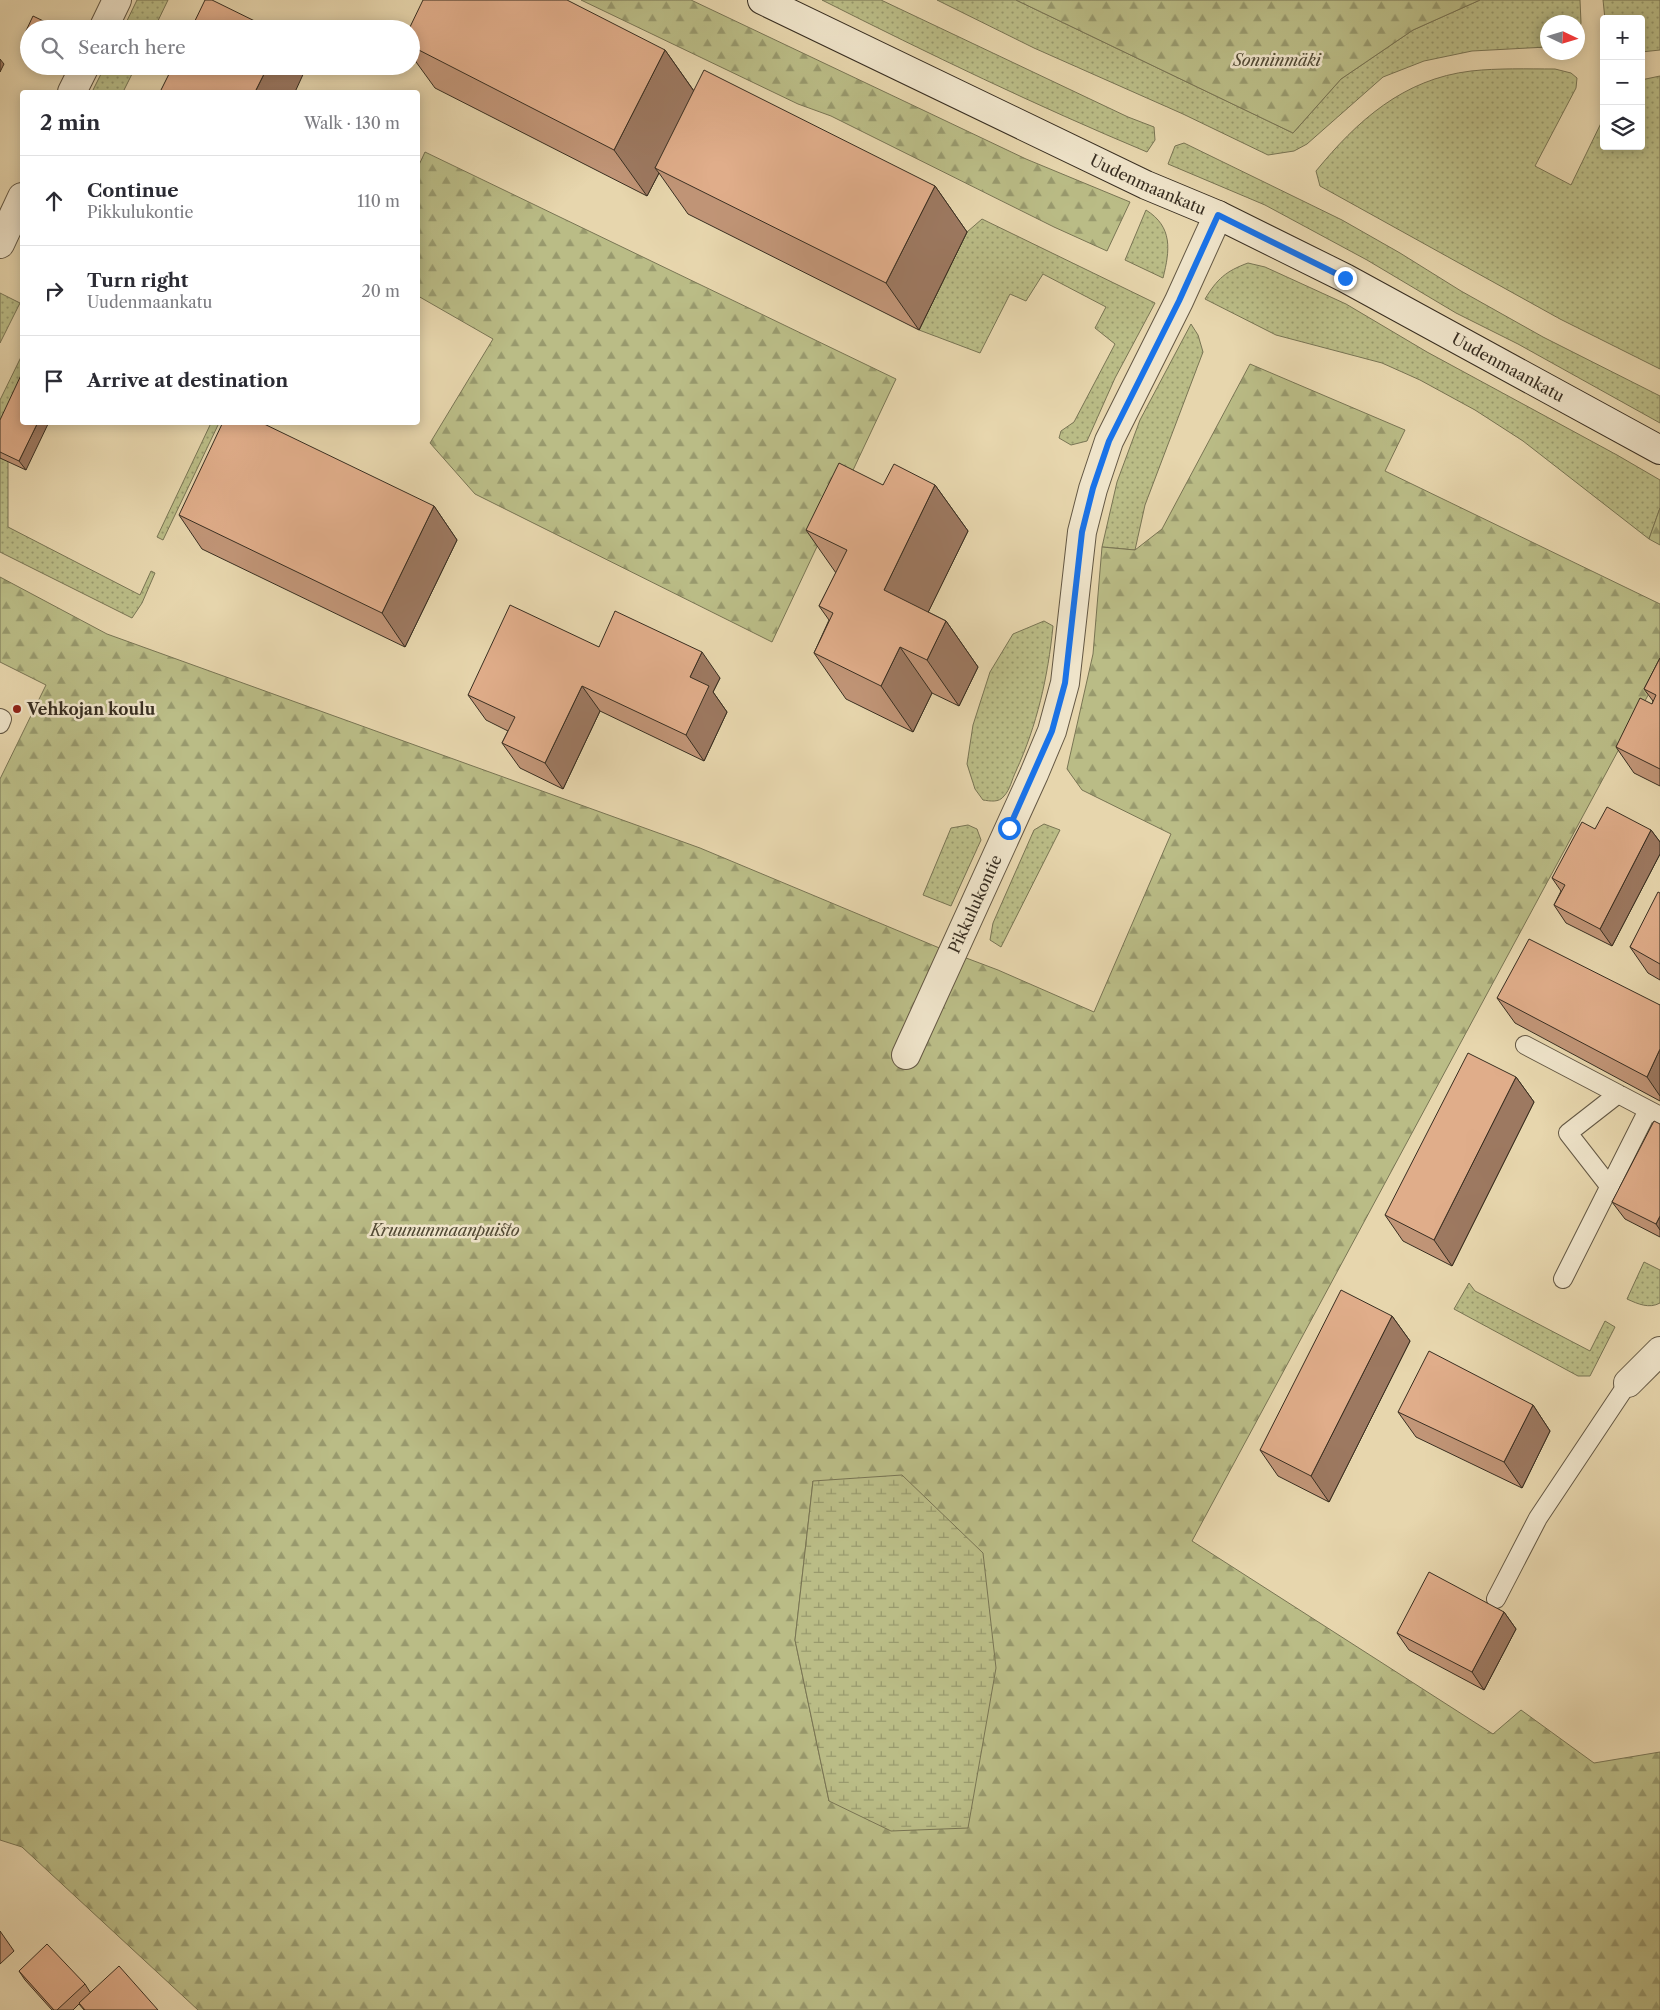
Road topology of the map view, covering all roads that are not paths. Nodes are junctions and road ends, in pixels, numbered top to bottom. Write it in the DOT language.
graph roads {
  1 [pos="117,0"];
  2 [pos="762,0"];
  3 [pos="107,20"];
  4 [pos="80,75"];
  5 [pos="73,90"];
  6 [pos="20,201"];
  7 [pos="1218,215"];
  8 [pos="0,244"];
  9 [pos="1660,450"];
  10 [pos="0,718"];
  11 [pos="0,724"];
  12 [pos="1525,1045"];
  13 [pos="906,1055"];
  14 [pos="1618,1094"];
  15 [pos="1654,1113"];
  16 [pos="1610,1187"];
  17 [pos="1563,1279"];
  18 [pos="1660,1351"];
  19 [pos="1628,1383"];
  20 [pos="1496,1599"];
  1 -- 3 [label="street"];
  2 -- 7 [label="street, Uudenmaankatu"];
  4 -- 5 [label="street"];
  6 -- 8 [label="street"];
  7 -- 9 [label="street, Uudenmaankatu"];
  7 -- 13 [label="street, Pikkulukontie"];
  10 -- 11 [label="lane"];
  12 -- 14 [label="lane"];
  14 -- 15 [label="lane"];
  14 -- 16 [label="lane"];
  15 -- 16 [label="lane"];
  16 -- 17 [label="lane"];
  18 -- 19 [label="street"];
  19 -- 20 [label="lane"];
}
